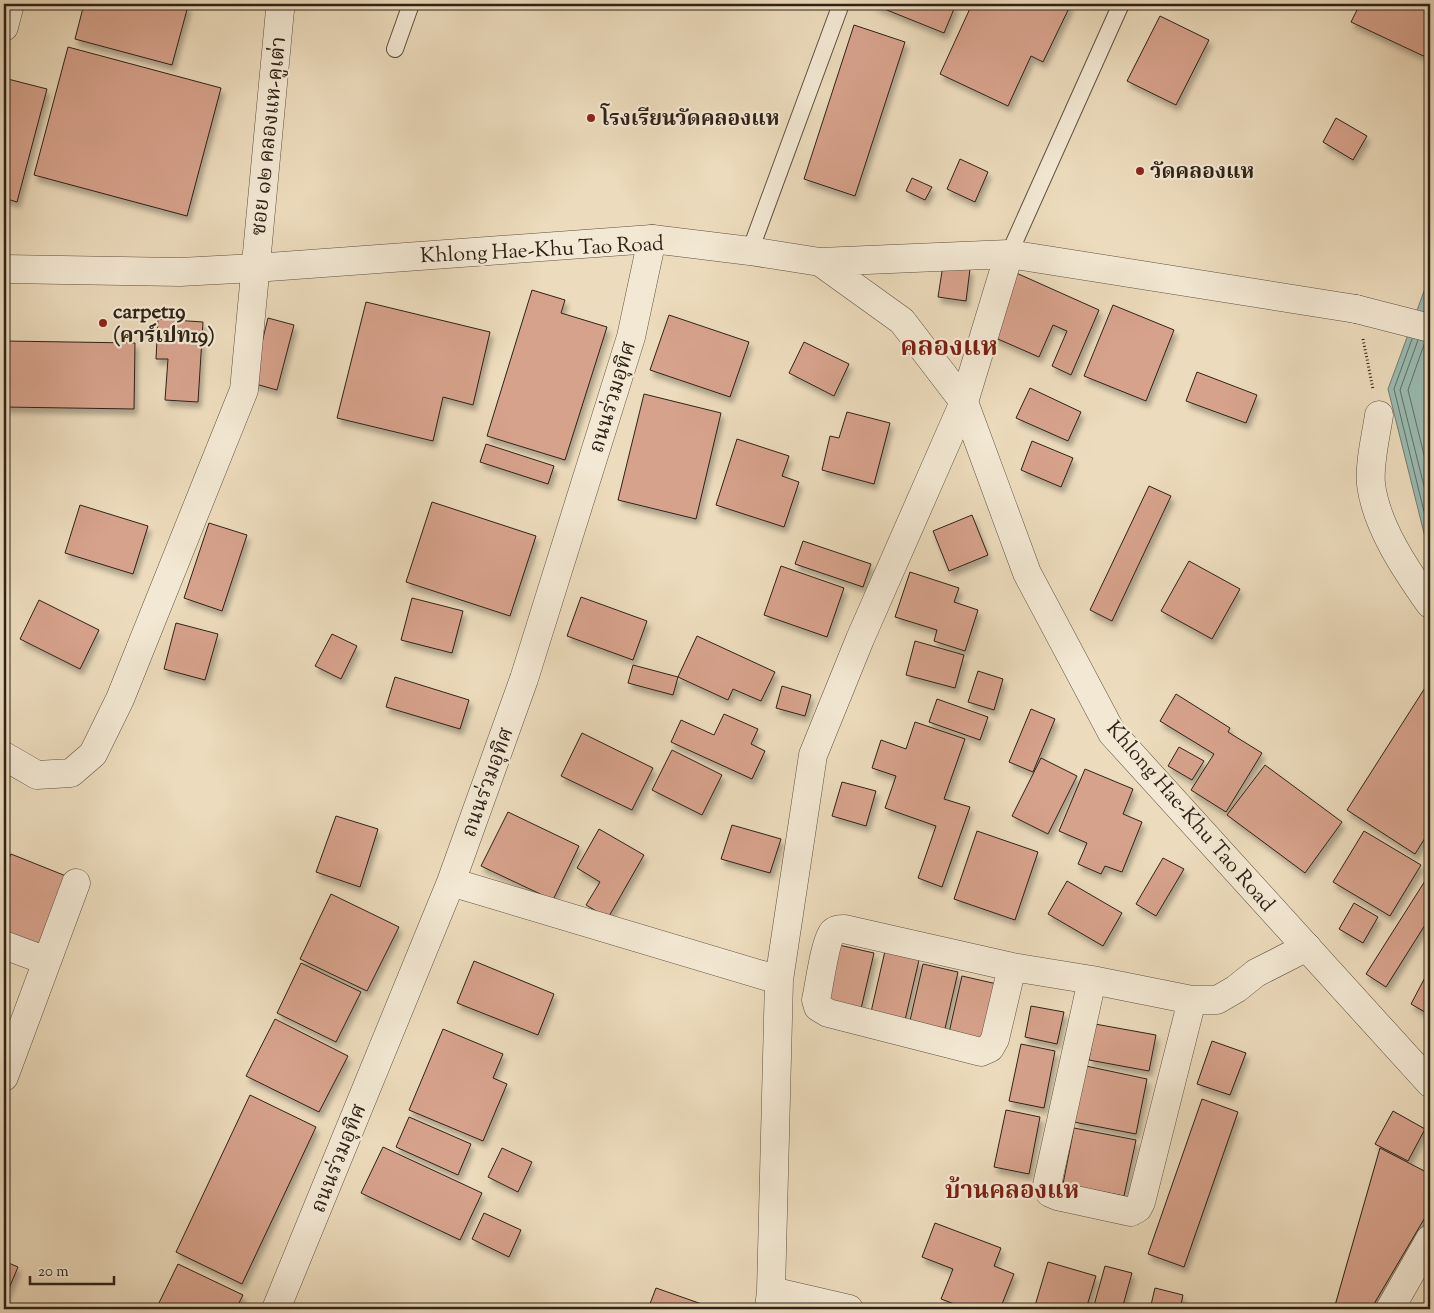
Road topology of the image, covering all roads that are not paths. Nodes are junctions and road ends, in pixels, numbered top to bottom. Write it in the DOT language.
graph roads {
  1 [pos="10,4"];
  2 [pos="282,4"];
  3 [pos="411,4"];
  4 [pos="841,4"];
  5 [pos="1121,4"];
  6 [pos="4,27"];
  7 [pos="395,49"];
  8 [pos="652,239"];
  9 [pos="750,251"];
  10 [pos="1009,254"];
  11 [pos="820,262"];
  12 [pos="255,268"];
  13 [pos="4,269"];
  14 [pos="1430,328"];
  15 [pos="964,402"];
  16 [pos="1379,415"];
  17 [pos="1430,604"];
  18 [pos="4,756"];
  19 [pos="451,882"];
  20 [pos="76,883"];
  21 [pos="4,944"];
  22 [pos="1307,947"];
  23 [pos="47,961"];
  24 [pos="1012,967"];
  25 [pos="779,980"];
  26 [pos="1092,980"];
  27 [pos="1192,1000"];
  28 [pos="4,1077"];
  29 [pos="1430,1083"];
  30 [pos="1430,1239"];
  31 [pos="770,1300"];
  32 [pos="276,1309"];
  33 [pos="849,1309"];
  34 [pos="1390,1309"];
  1 -- 6 [label="street"];
  2 -- 12 [label="street, ซอย ๑๒ คลองแห-คูเต่า"];
  3 -- 7 [label="lane"];
  4 -- 9 [label="lane"];
  5 -- 10 [label="lane"];
  8 -- 9 [label="street, Khlong Hae-Khu Tao Road"];
  8 -- 12 [label="street, Khlong Hae-Khu Tao Road"];
  8 -- 19 [label="street, ถนนร่วมอุทิศ"];
  9 -- 11 [label="street, Khlong Hae-Khu Tao Road"];
  10 -- 11 [label="street"];
  10 -- 14 [label="street"];
  10 -- 15 [label="street"];
  11 -- 15 [label="street, Khlong Hae-Khu Tao Road"];
  12 -- 13 [label="street, Khlong Hae-Khu Tao Road"];
  12 -- 18 [label="street, ซอย ๑๒ คลองแห-คูเต่า"];
  15 -- 22 [label="street, Khlong Hae-Khu Tao Road"];
  15 -- 25 [label="street"];
  16 -- 17 [label="street"];
  19 -- 25 [label="street"];
  19 -- 32 [label="street, ถนนร่วมอุทิศ"];
  20 -- 23 [label="street"];
  21 -- 23 [label="street"];
  22 -- 27 [label="street"];
  22 -- 29 [label="street, Khlong Hae-Khu Tao Road"];
  23 -- 28 [label="street"];
  24 -- 24 [label="street"];
  24 -- 26 [label="street"];
  25 -- 31 [label="street"];
  26 -- 27 [label="street"];
  26 -- 27 [label="street"];
  30 -- 34 [label="street"];
  31 -- 33 [label="street"];
}
